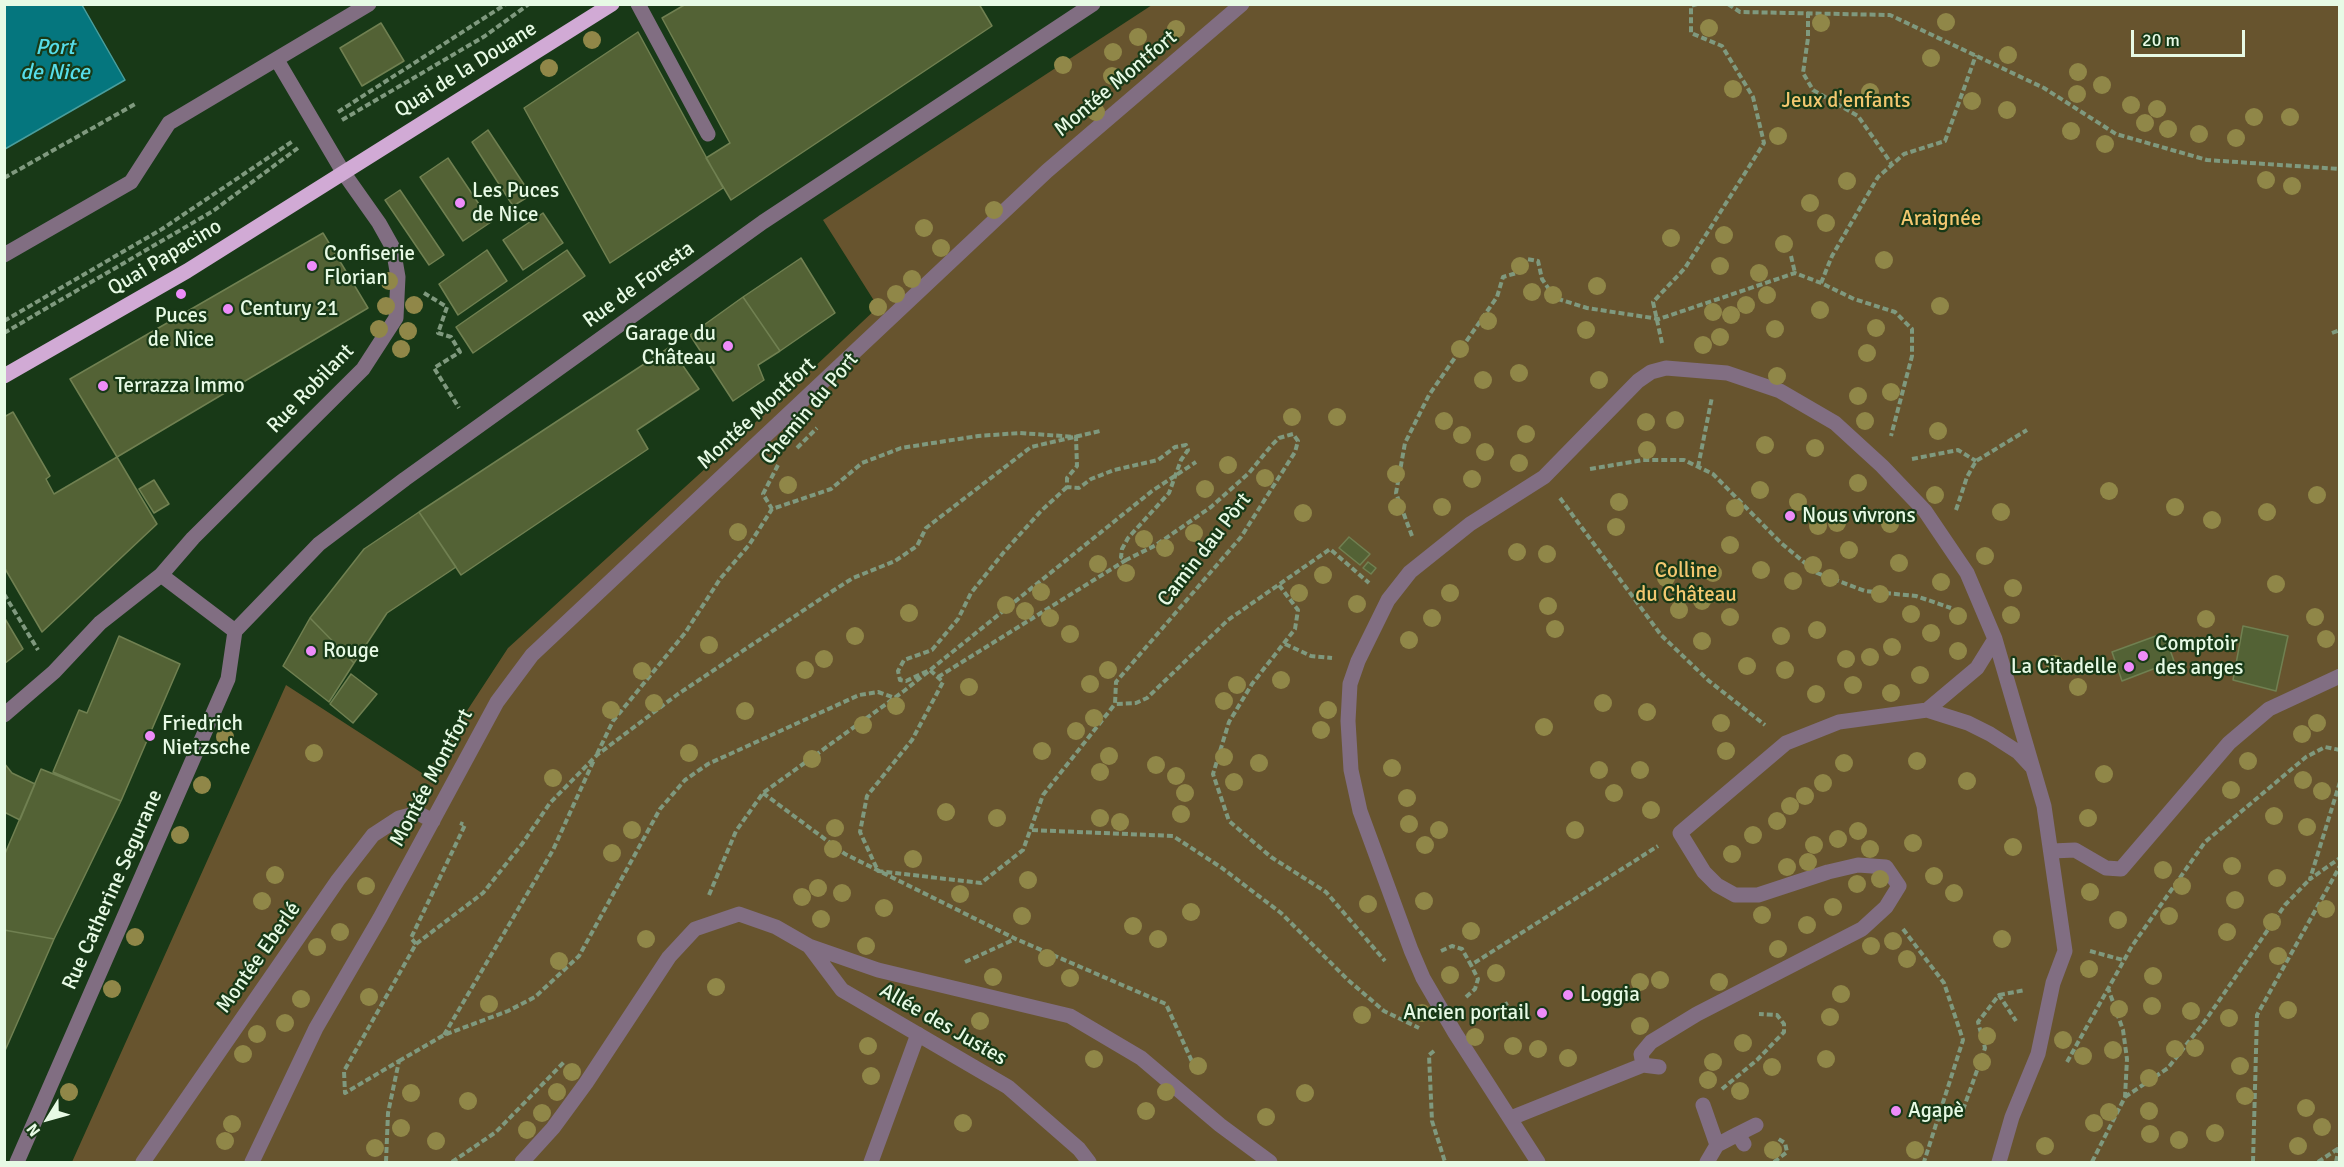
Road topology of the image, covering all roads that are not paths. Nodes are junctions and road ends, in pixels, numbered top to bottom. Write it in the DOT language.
graph roads {
  1 [pos="369,4"];
  2 [pos="612,4"];
  3 [pos="638,4"];
  4 [pos="1093,4"];
  5 [pos="1242,4"];
  6 [pos="277,60"];
  7 [pos="708,134"];
  8 [pos="343,172"];
  9 [pos="4,255"];
  10 [pos="4,376"];
  11 [pos="161,575"];
  12 [pos="235,631"];
  13 [pos="1995,639"];
  14 [pos="2340,676"];
  15 [pos="1927,710"];
  16 [pos="4,715"];
  17 [pos="2032,767"];
  18 [pos="433,821"];
  19 [pos="2052,851"];
  20 [pos="809,945"];
  21 [pos="918,1034"];
  22 [pos="1643,1065"];
  23 [pos="1659,1067"];
  24 [pos="1703,1105"];
  25 [pos="1511,1118"];
  26 [pos="1756,1125"];
  27 [pos="1717,1145"];
  28 [pos="17,1162"];
  29 [pos="143,1162"];
  30 [pos="252,1162"];
  31 [pos="522,1162"];
  32 [pos="871,1162"];
  33 [pos="1089,1162"];
  34 [pos="1270,1162"];
  35 [pos="1538,1162"];
  36 [pos="1707,1162"];
  37 [pos="1999,1162"];
  1 -- 6 [label="street"];
  2 -- 8 [label="main road, Quai de la Douane"];
  3 -- 7 [label="street"];
  4 -- 12 [label="street, Rue de Foresta"];
  5 -- 18 [label="street, Montée Montfort"];
  6 -- 8 [label="street, Rue Robilant"];
  6 -- 9 [label="street"];
  8 -- 10 [label="main road, Quai Papacino"];
  8 -- 11 [label="street, Rue Robilant"];
  11 -- 12 [label="street"];
  11 -- 16 [label="street, Rue Robilant"];
  12 -- 28 [label="street, Rue Catherine Segurane"];
  13 -- 15 [label="street"];
  13 -- 17 [label="street"];
  13 -- 25 [label="street"];
  14 -- 19 [label="street"];
  15 -- 17 [label="street"];
  15 -- 22 [label="street"];
  17 -- 19 [label="street"];
  18 -- 29 [label="street, Montée Eberlé"];
  18 -- 30 [label="street, Montée Montfort"];
  19 -- 37 [label="street"];
  20 -- 21 [label="street, Allée des Justes"];
  20 -- 31 [label="street, Allée des Justes"];
  20 -- 34 [label="street"];
  21 -- 32 [label="street"];
  21 -- 33 [label="street, Allée des Justes"];
  22 -- 23 [label="street"];
  22 -- 25 [label="street"];
  24 -- 27 [label="street"];
  25 -- 35 [label="street"];
  26 -- 27 [label="street"];
  27 -- 36 [label="street"];
}
